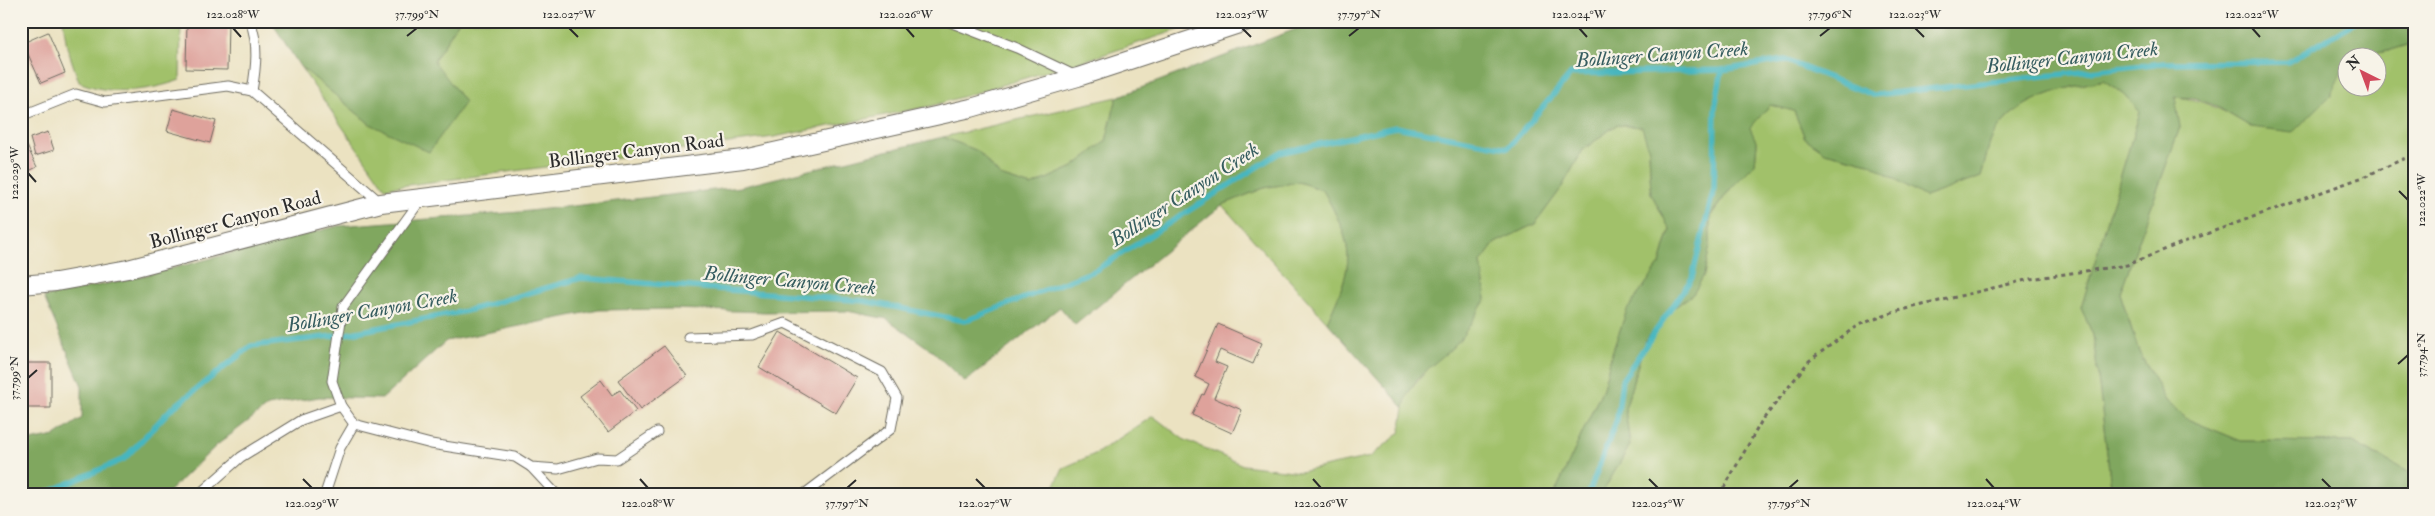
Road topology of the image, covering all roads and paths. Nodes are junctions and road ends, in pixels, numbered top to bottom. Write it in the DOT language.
graph roads {
  1 [pos="250,21"];
  2 [pos="947,21"];
  3 [pos="1248,21"];
  4 [pos="1078,78"];
  5 [pos="252,91"];
  6 [pos="21,116"];
  7 [pos="2414,154"];
  8 [pos="423,197"];
  9 [pos="381,203"];
  10 [pos="21,285"];
  11 [pos="688,337"];
  12 [pos="341,406"];
  13 [pos="354,424"];
  14 [pos="657,432"];
  15 [pos="531,468"];
  16 [pos="198,495"];
  17 [pos="327,495"];
  18 [pos="557,495"];
  19 [pos="803,495"];
  20 [pos="1720,495"];
  1 -- 5 [label="lane"];
  2 -- 4 [label="lane"];
  3 -- 4 [label="street, Bollinger Canyon Road"];
  4 -- 8 [label="street, Bollinger Canyon Road"];
  5 -- 6 [label="lane"];
  5 -- 9 [label="lane"];
  7 -- 20 [label="path"];
  8 -- 9 [label="street, Bollinger Canyon Road"];
  8 -- 12 [label="lane"];
  9 -- 10 [label="street, Bollinger Canyon Road"];
  11 -- 19 [label="lane"];
  12 -- 13 [label="lane"];
  12 -- 16 [label="lane"];
  13 -- 15 [label="lane"];
  13 -- 17 [label="lane"];
  14 -- 15 [label="lane"];
  15 -- 18 [label="lane"];
}
